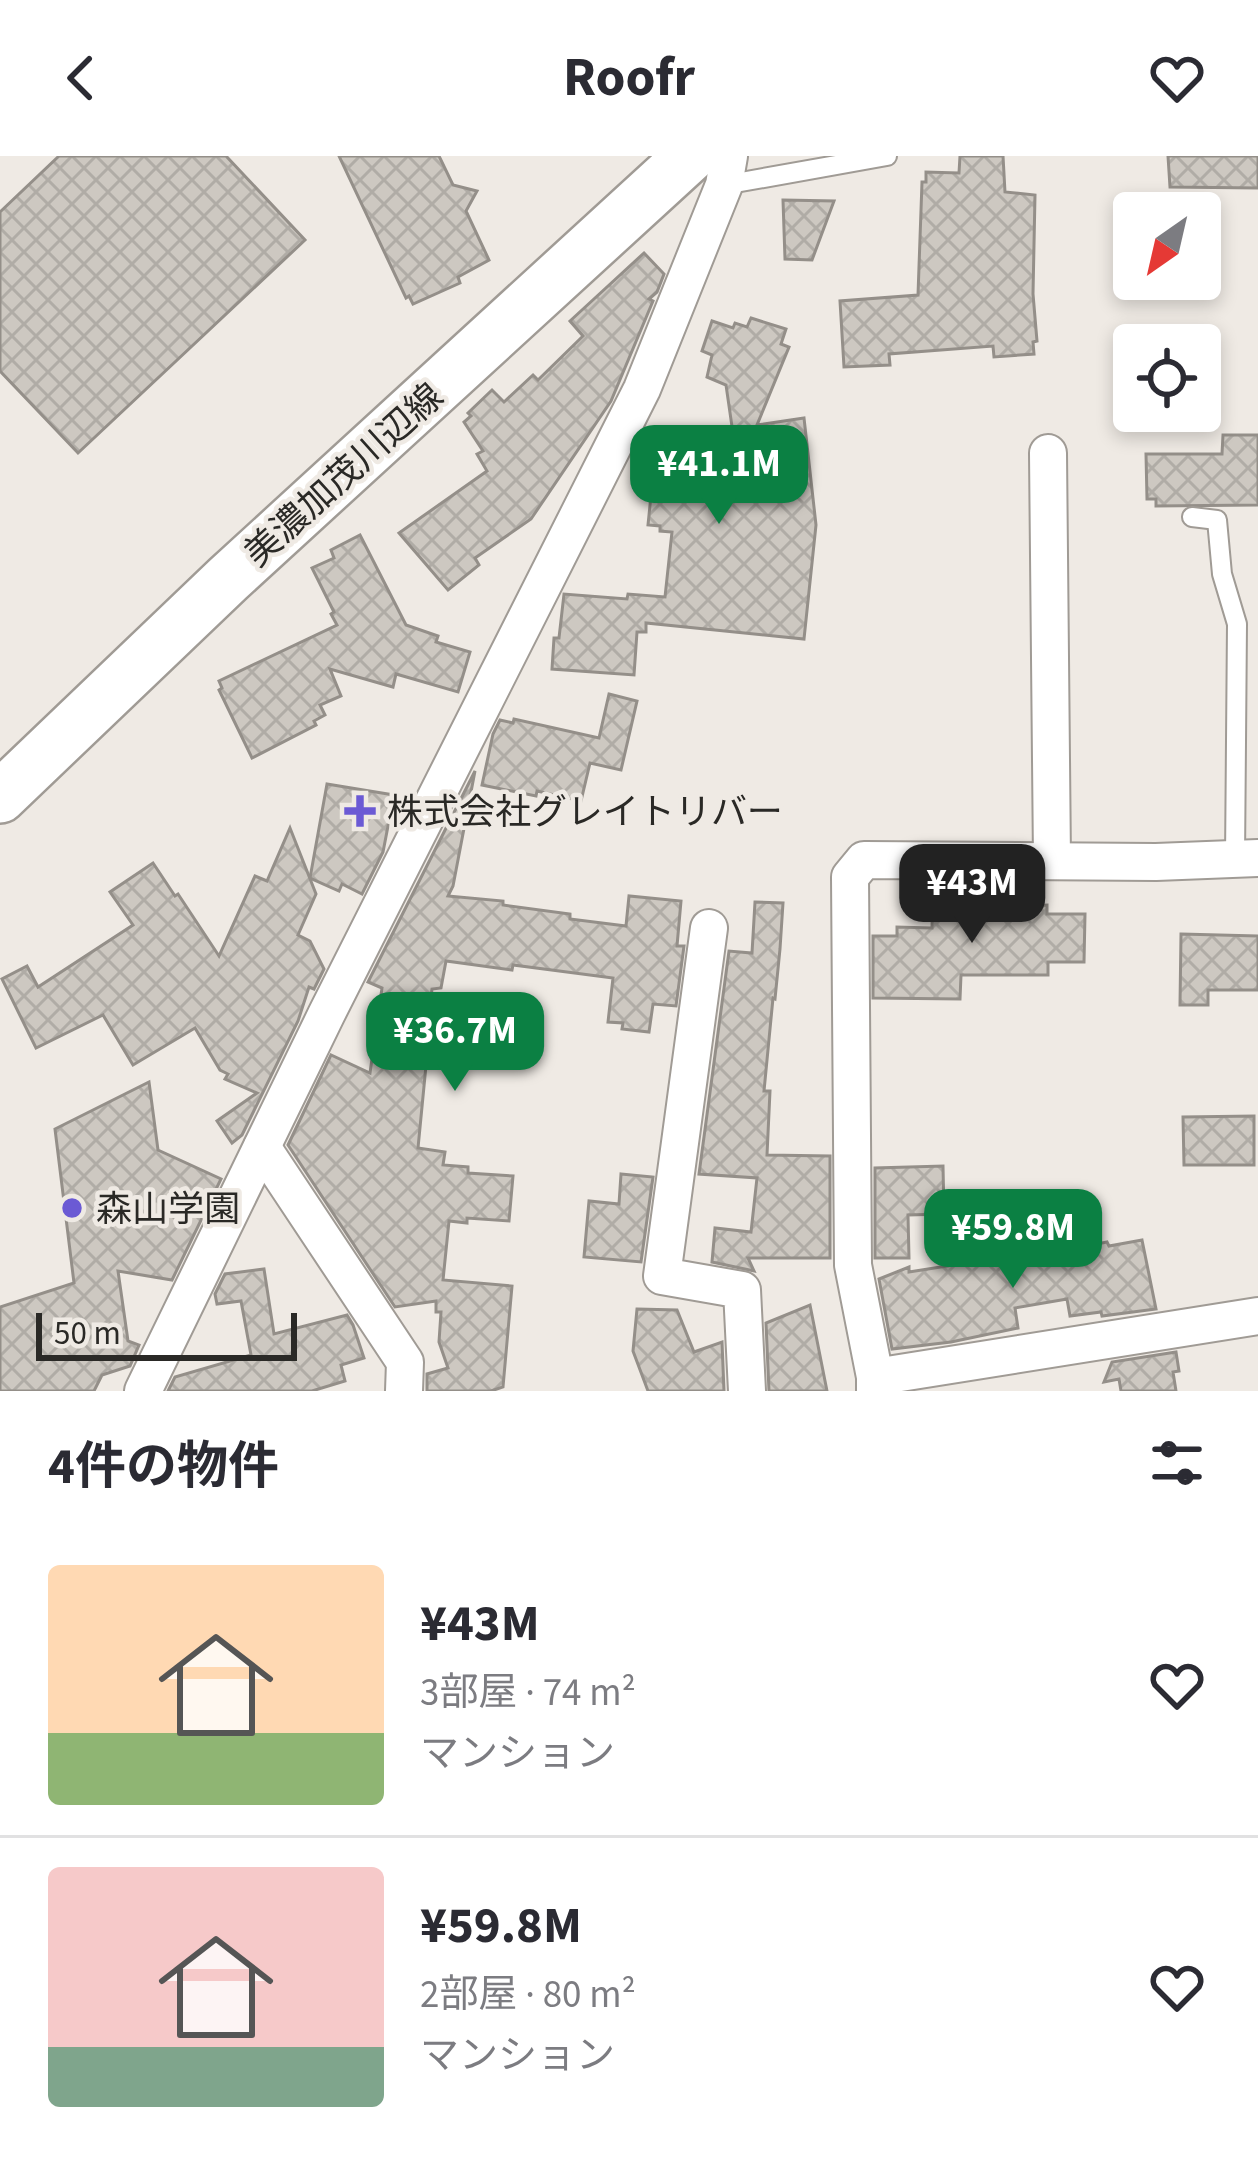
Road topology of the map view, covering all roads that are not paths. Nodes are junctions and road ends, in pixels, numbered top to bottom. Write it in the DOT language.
graph roads {
  1 [pos="887,156"];
  2 [pos="714,166"];
  3 [pos="1048,453"];
  4 [pos="1192,518"];
  5 [pos="0,797"];
  6 [pos="1246,858"];
  7 [pos="1052,861"];
  8 [pos="709,928"];
  9 [pos="262,1147"];
  10 [pos="1258,1316"];
  11 [pos="875,1384"];
  12 [pos="143,1391"];
  13 [pos="404,1391"];
  14 [pos="747,1391"];
  1 -- 2 [label="lane"];
  2 -- 5 [label="main road, 美濃加茂川辺線"];
  2 -- 9 [label="street"];
  3 -- 7 [label="street"];
  4 -- 6 [label="lane"];
  6 -- 7 [label="street"];
  7 -- 11 [label="street"];
  8 -- 14 [label="street"];
  9 -- 12 [label="street"];
  9 -- 13 [label="street"];
  10 -- 11 [label="street"];
}
